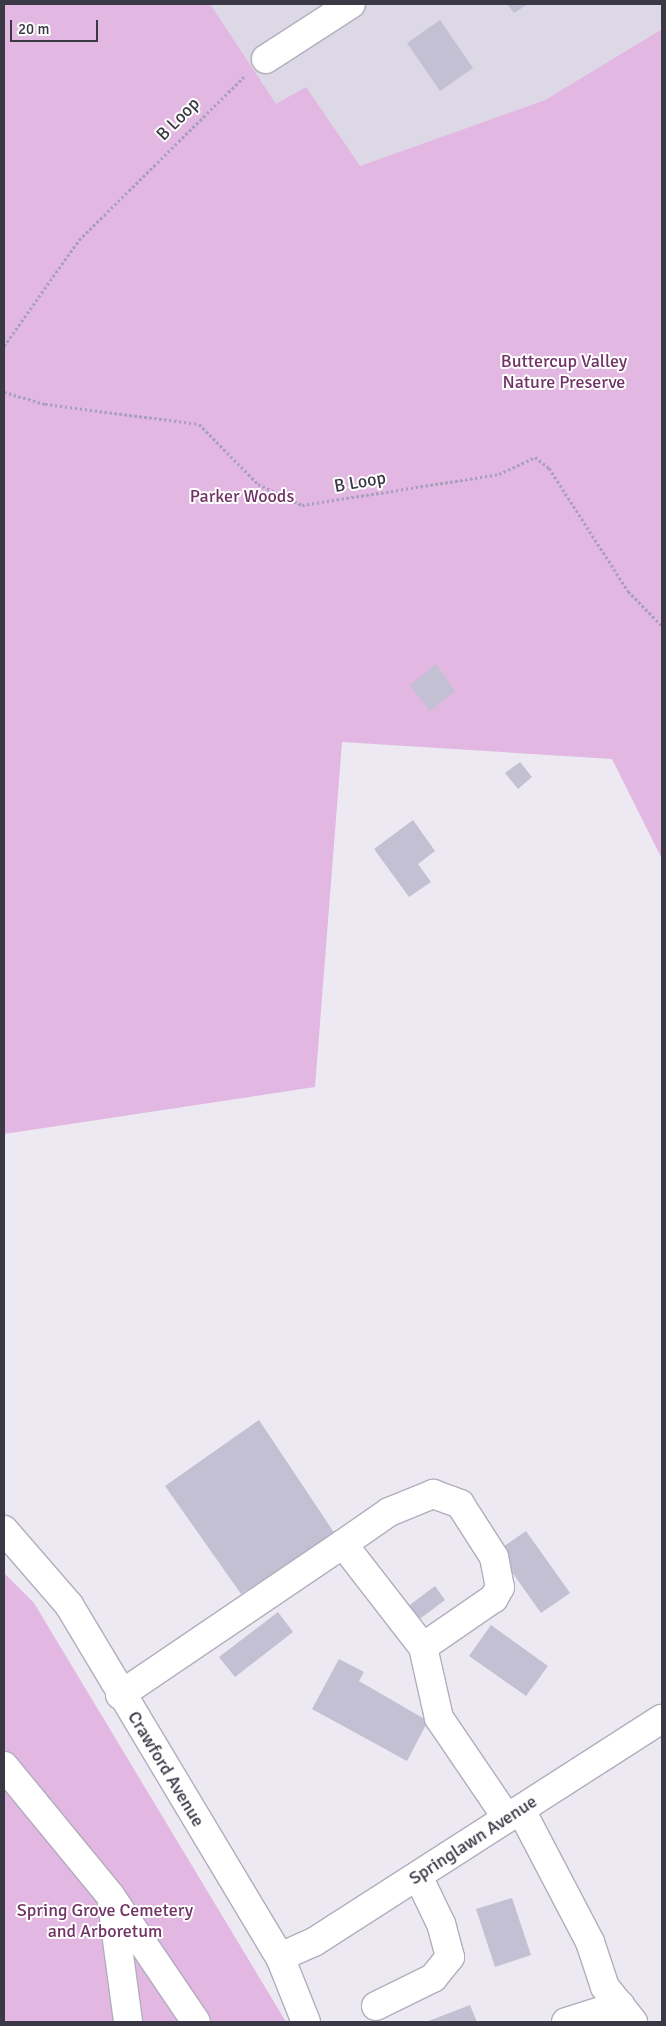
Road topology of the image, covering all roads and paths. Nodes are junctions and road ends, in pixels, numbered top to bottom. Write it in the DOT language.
graph roads {
  1 [pos="351,4"];
  2 [pos="266,58"];
  3 [pos="4,346"];
  4 [pos="4,392"];
  5 [pos="662,626"];
  6 [pos="4,1530"];
  7 [pos="343,1544"];
  8 [pos="423,1647"];
  9 [pos="120,1695"];
  10 [pos="662,1719"];
  11 [pos="4,1766"];
  12 [pos="514,1814"];
  13 [pos="418,1876"];
  14 [pos="110,1895"];
  15 [pos="280,1957"];
  16 [pos="376,2006"];
  17 [pos="626,2014"];
  18 [pos="128,2022"];
  19 [pos="196,2022"];
  20 [pos="306,2022"];
  21 [pos="566,2022"];
  1 -- 2 [label="street"];
  2 -- 3 [label="path, B Loop"];
  4 -- 5 [label="path, B Loop"];
  6 -- 9 [label="street, Crawford Avenue"];
  7 -- 8 [label="street"];
  7 -- 8 [label="street"];
  7 -- 9 [label="street"];
  8 -- 12 [label="street"];
  9 -- 15 [label="street, Crawford Avenue"];
  10 -- 12 [label="street, Springlawn Avenue"];
  11 -- 14 [label="street"];
  12 -- 13 [label="street, Springlawn Avenue"];
  12 -- 17 [label="street"];
  13 -- 15 [label="street, Springlawn Avenue"];
  13 -- 16 [label="street"];
  14 -- 18 [label="street"];
  14 -- 19 [label="street"];
  15 -- 20 [label="street, Crawford Avenue"];
  17 -- 21 [label="street"];
}
